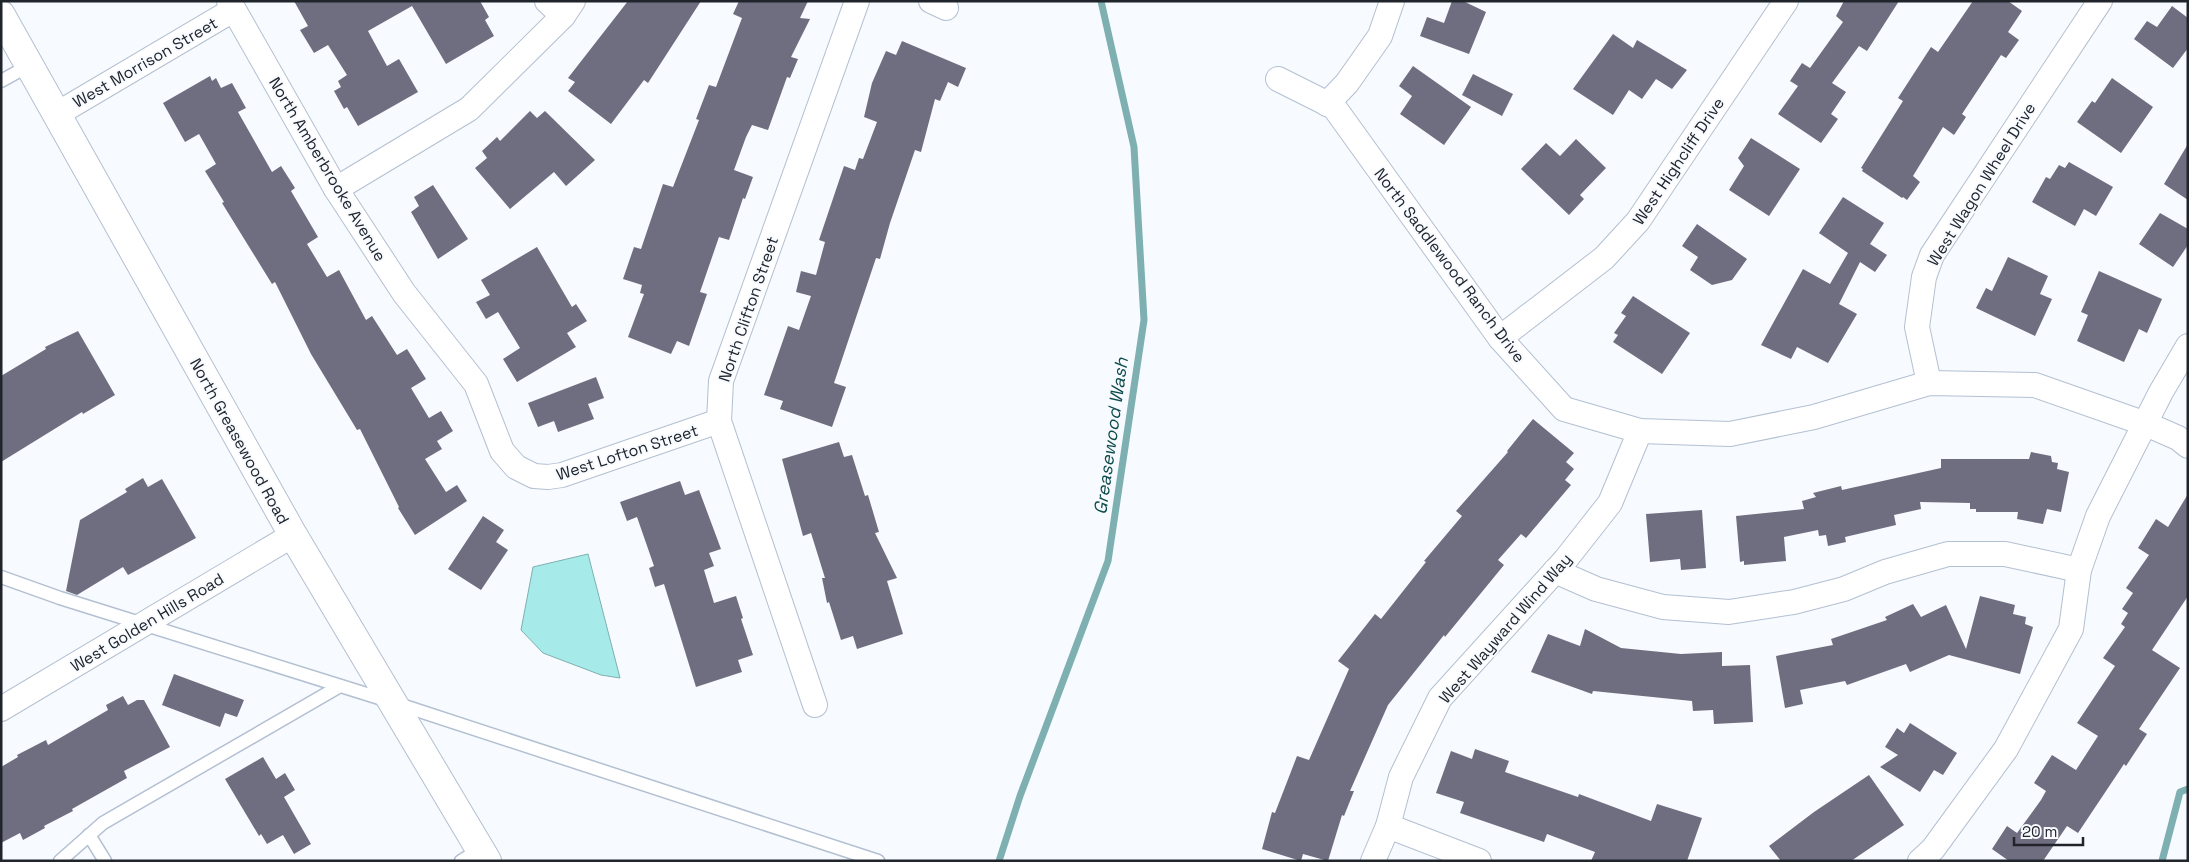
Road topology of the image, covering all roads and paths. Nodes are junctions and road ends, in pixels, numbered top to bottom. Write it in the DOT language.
graph roads {
  1 [pos="857,1"];
  2 [pos="1392,1"];
  3 [pos="1786,1"];
  4 [pos="2100,1"];
  5 [pos="231,6"];
  6 [pos="561,6"];
  7 [pos="1,15"];
  8 [pos="30,65"];
  9 [pos="1278,80"];
  10 [pos="1,81"];
  11 [pos="1327,104"];
  12 [pos="57,114"];
  13 [pos="336,189"];
  14 [pos="1500,338"];
  15 [pos="2188,346"];
  16 [pos="1929,383"];
  17 [pos="718,421"];
  18 [pos="2146,424"];
  19 [pos="1640,431"];
  20 [pos="2188,446"];
  21 [pos="525,479"];
  22 [pos="293,535"];
  23 [pos="2079,570"];
  24 [pos="1555,571"];
  25 [pos="1,576"];
  26 [pos="144,624"];
  27 [pos="340,686"];
  28 [pos="392,702"];
  29 [pos="815,705"];
  30 [pos="1,709"];
  31 [pos="1388,826"];
  32 [pos="89,835"];
  33 [pos="476,857"];
  34 [pos="60,861"];
  35 [pos="105,861"];
  36 [pos="878,861"];
  37 [pos="1373,861"];
  38 [pos="1479,861"];
  39 [pos="1920,861"];
  1 -- 17 [label="street, North Clifton Street"];
  2 -- 11 [label="street"];
  3 -- 14 [label="street, West Highcliff Drive"];
  4 -- 16 [label="street, West Wagon Wheel Drive"];
  5 -- 12 [label="street, West Morrison Street"];
  5 -- 13 [label="street, North Amberbrooke Avenue"];
  6 -- 13 [label="street"];
  7 -- 8 [label="street, North Greasewood Road"];
  8 -- 10 [label="lane"];
  8 -- 12 [label="street, North Greasewood Road"];
  9 -- 11 [label="street, North Saddlewood Ranch Drive"];
  11 -- 14 [label="street, North Saddlewood Ranch Drive"];
  12 -- 22 [label="street, North Greasewood Road"];
  13 -- 21 [label="street, North Amberbrooke Avenue"];
  14 -- 19 [label="street, North Saddlewood Ranch Drive"];
  15 -- 18 [label="street"];
  16 -- 18 [label="street, North Saddlewood Ranch Drive"];
  16 -- 19 [label="street, North Saddlewood Ranch Drive"];
  17 -- 21 [label="street, West Lofton Street"];
  17 -- 29 [label="street, North Clifton Street"];
  18 -- 20 [label="street, North Saddlewood Ranch Drive"];
  18 -- 23 [label="street"];
  19 -- 24 [label="street, West Wayward Wind Way"];
  22 -- 26 [label="street, West Golden Hills Road"];
  22 -- 28 [label="street, North Greasewood Road"];
  23 -- 24 [label="street"];
  23 -- 39 [label="street"];
  24 -- 31 [label="street, West Wayward Wind Way"];
  25 -- 26 [label="lane"];
  26 -- 27 [label="lane"];
  26 -- 30 [label="street, West Golden Hills Road"];
  27 -- 28 [label="lane"];
  27 -- 32 [label="lane"];
  28 -- 33 [label="street, North Greasewood Road"];
  28 -- 36 [label="lane"];
  31 -- 37 [label="street, West Wayward Wind Way"];
  31 -- 38 [label="street"];
  32 -- 34 [label="lane"];
  32 -- 35 [label="lane"];
}
